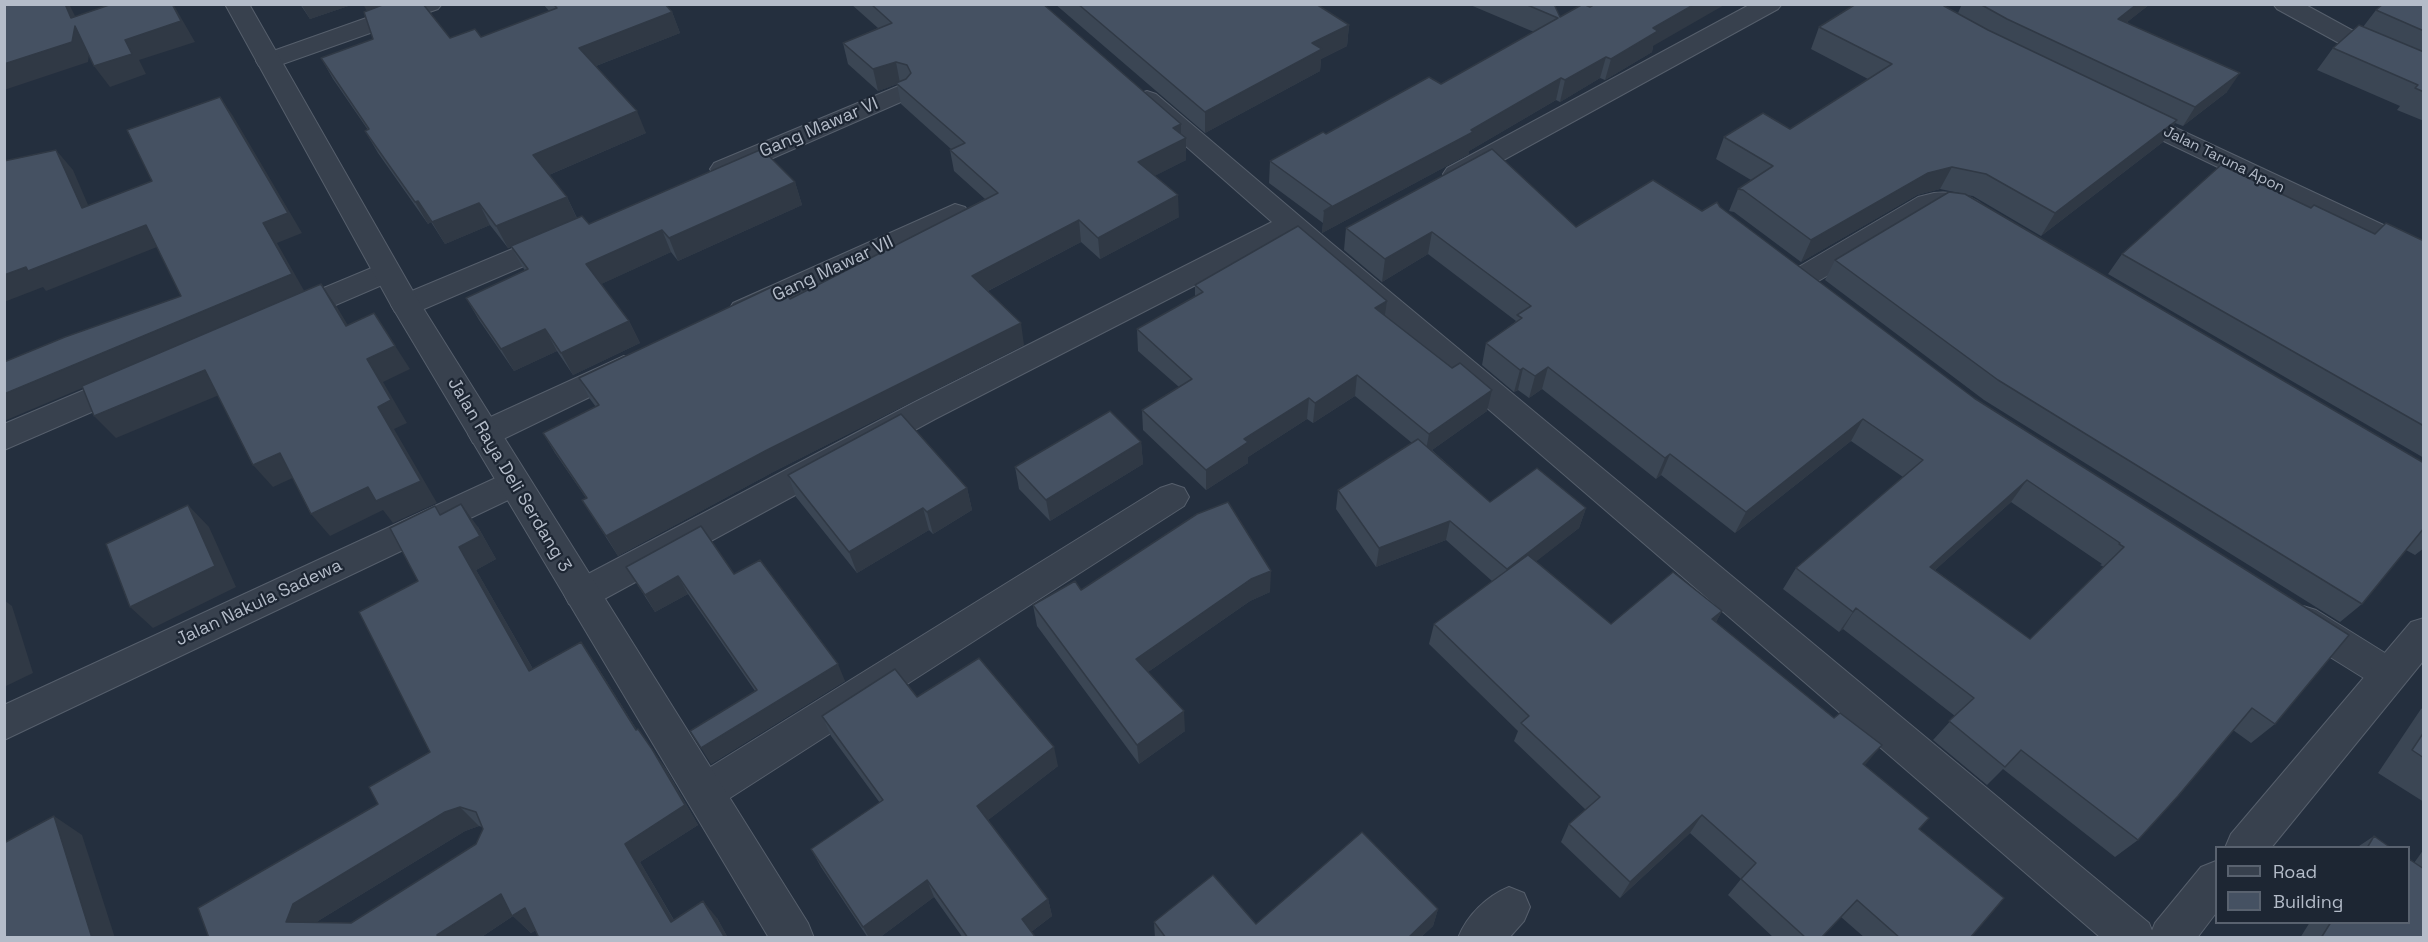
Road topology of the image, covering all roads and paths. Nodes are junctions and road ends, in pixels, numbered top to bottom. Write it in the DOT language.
graph roads {
  1 [pos="237,4"];
  2 [pos="430,4"];
  3 [pos="1770,4"];
  4 [pos="2284,4"];
  5 [pos="268,61"];
  6 [pos="2424,72"];
  7 [pos="1124,80"];
  8 [pos="902,93"];
  9 [pos="2104,102"];
  10 [pos="705,177"];
  11 [pos="1433,187"];
  12 [pos="955,213"];
  13 [pos="1992,222"];
  14 [pos="1292,224"];
  15 [pos="586,228"];
  16 [pos="2424,256"];
  17 [pos="386,272"];
  18 [pos="1828,300"];
  19 [pos="406,305"];
  20 [pos="721,321"];
  21 [pos="268,323"];
  22 [pos="646,356"];
  23 [pos="160,369"];
  24 [pos="484,435"];
  25 [pos="4,438"];
  26 [pos="513,483"];
  27 [pos="1172,497"];
  28 [pos="582,594"];
  29 [pos="2277,604"];
  30 [pos="2424,633"];
  31 [pos="2388,674"];
  32 [pos="4,723"];
  33 [pos="705,792"];
  34 [pos="2247,846"];
  35 [pos="2215,884"];
  36 [pos="1509,907"];
  37 [pos="793,938"];
  38 [pos="1479,938"];
  39 [pos="2134,938"];
  40 [pos="2170,938"];
  1 -- 5 [label="street, Jalan Raya Deli Serdang 3"];
  2 -- 5 [label="street"];
  3 -- 11 [label="street"];
  4 -- 6 [label="street"];
  5 -- 17 [label="street, Jalan Raya Deli Serdang 3"];
  7 -- 14 [label="street"];
  8 -- 10 [label="street, Gang Mawar VI"];
  9 -- 16 [label="street, Jalan Taruna Apon"];
  12 -- 20 [label="street, Gang Mawar VII"];
  13 -- 18 [label="street"];
  14 -- 28 [label="street"];
  14 -- 39 [label="street"];
  15 -- 19 [label="street"];
  17 -- 19 [label="street, Jalan Raya Deli Serdang 3"];
  17 -- 21 [label="street"];
  19 -- 24 [label="street, Jalan Raya Deli Serdang 3"];
  22 -- 24 [label="street"];
  23 -- 25 [label="street"];
  24 -- 26 [label="street, Jalan Raya Deli Serdang 3"];
  26 -- 28 [label="street, Jalan Raya Deli Serdang 3"];
  26 -- 32 [label="street, Jalan Nakula Sadewa"];
  27 -- 33 [label="street"];
  28 -- 33 [label="street, Jalan Raya Deli Serdang 3"];
  29 -- 31 [label="street"];
  30 -- 31 [label="street"];
  31 -- 34 [label="street"];
  33 -- 37 [label="street, Jalan Raya Deli Serdang 3"];
  35 -- 40 [label="street"];
  36 -- 38 [label="street"];
}
